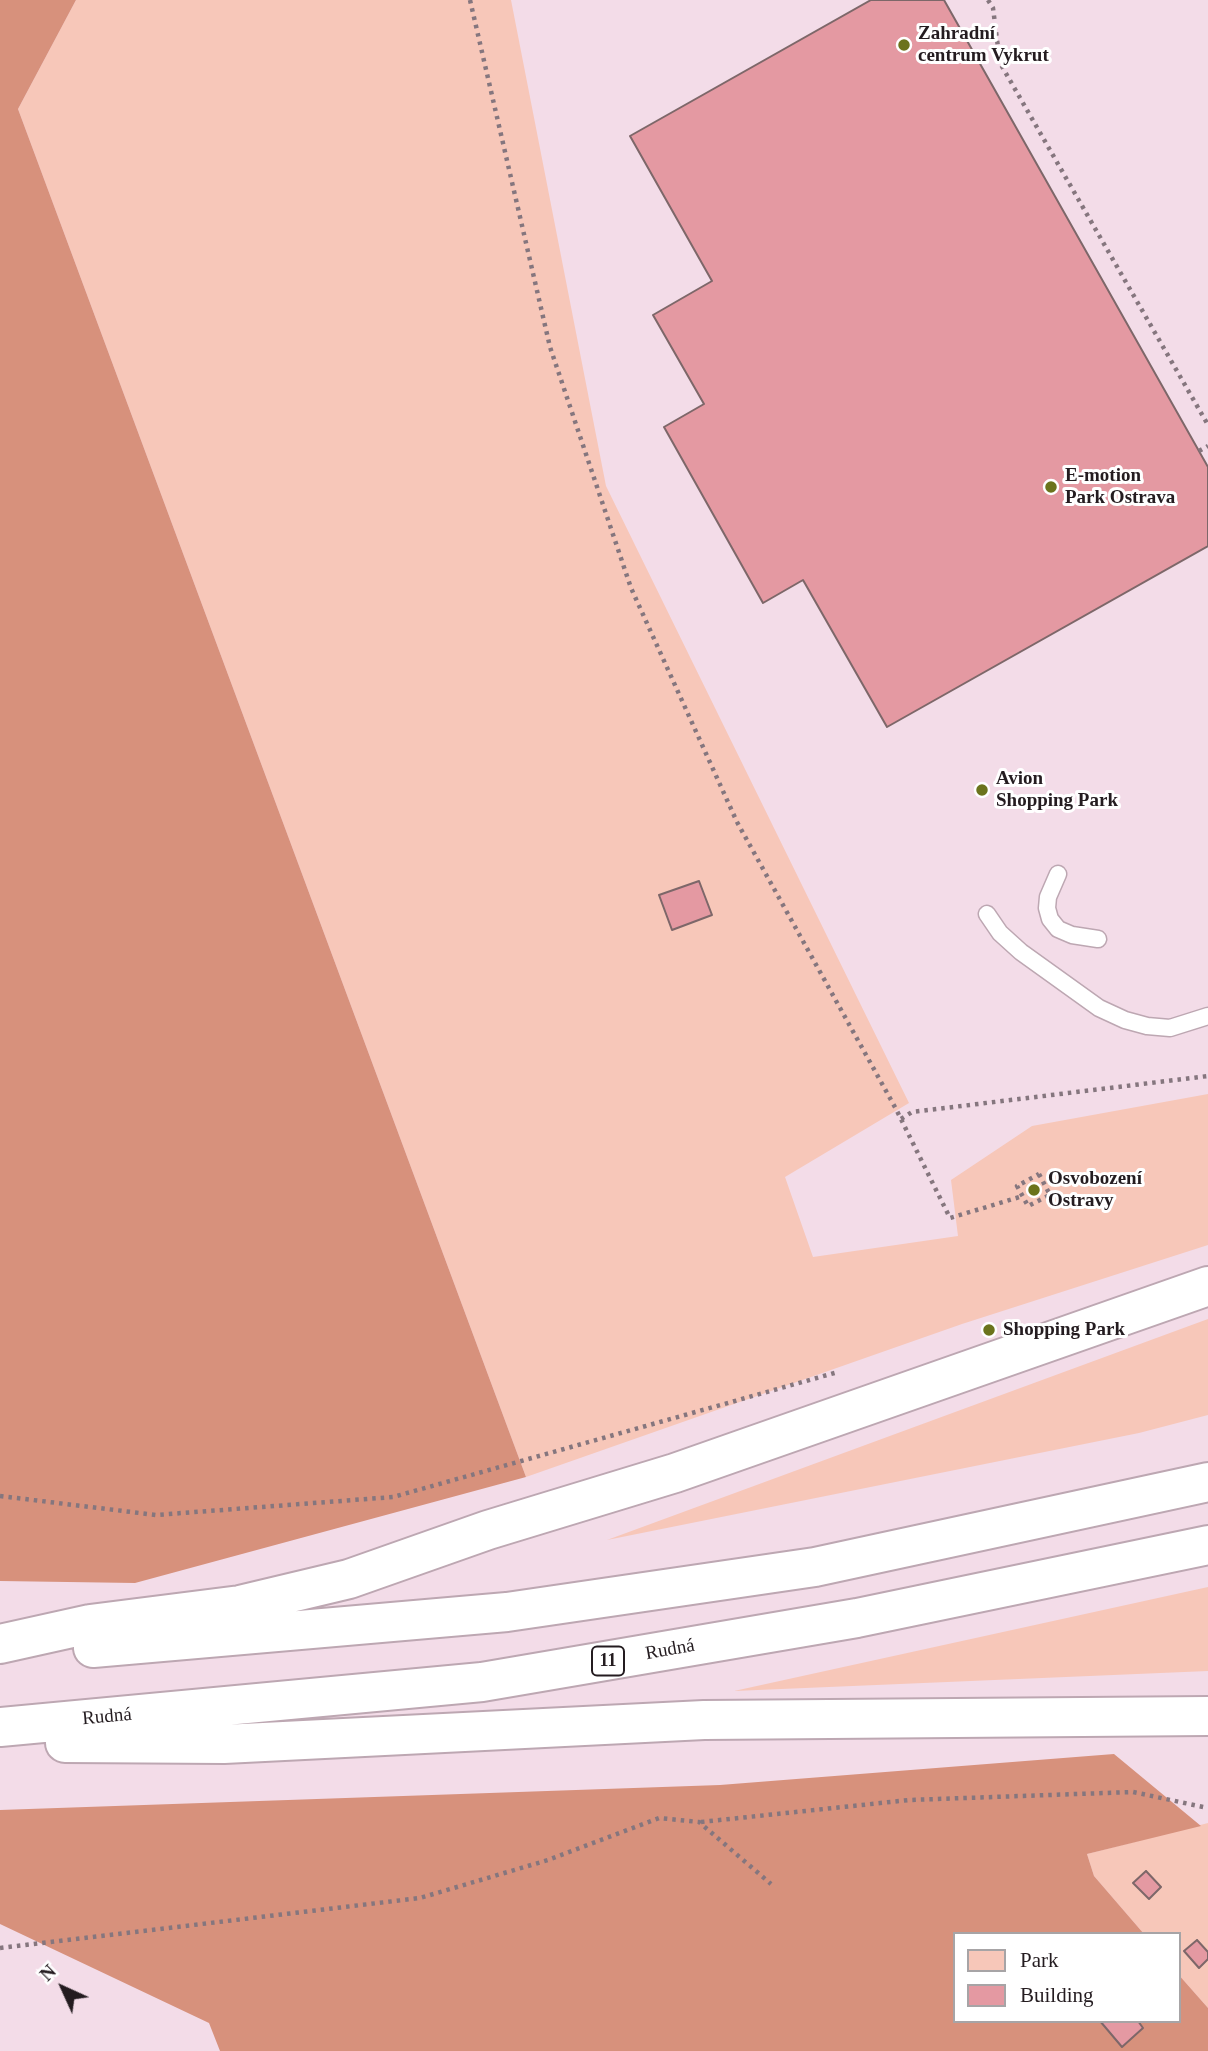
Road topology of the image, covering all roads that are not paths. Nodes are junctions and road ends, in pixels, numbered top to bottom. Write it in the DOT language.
graph roads {
  1 [pos="1058,874"];
  2 [pos="987,914"];
  3 [pos="1097,939"];
  4 [pos="1208,1016"];
  5 [pos="1208,1286"];
  6 [pos="1208,1480"];
  7 [pos="1208,1545"];
  8 [pos="0,1644"];
  9 [pos="0,1657"];
  10 [pos="1208,1716"];
  11 [pos="0,1727"];
  12 [pos="0,1742"];
  1 -- 3 [label="lane"];
  2 -- 4 [label="lane"];
  5 -- 8 [label="highway"];
  6 -- 9 [label="highway"];
  7 -- 11 [label="highway, Rudná / 11"];
  10 -- 12 [label="highway"];
}
